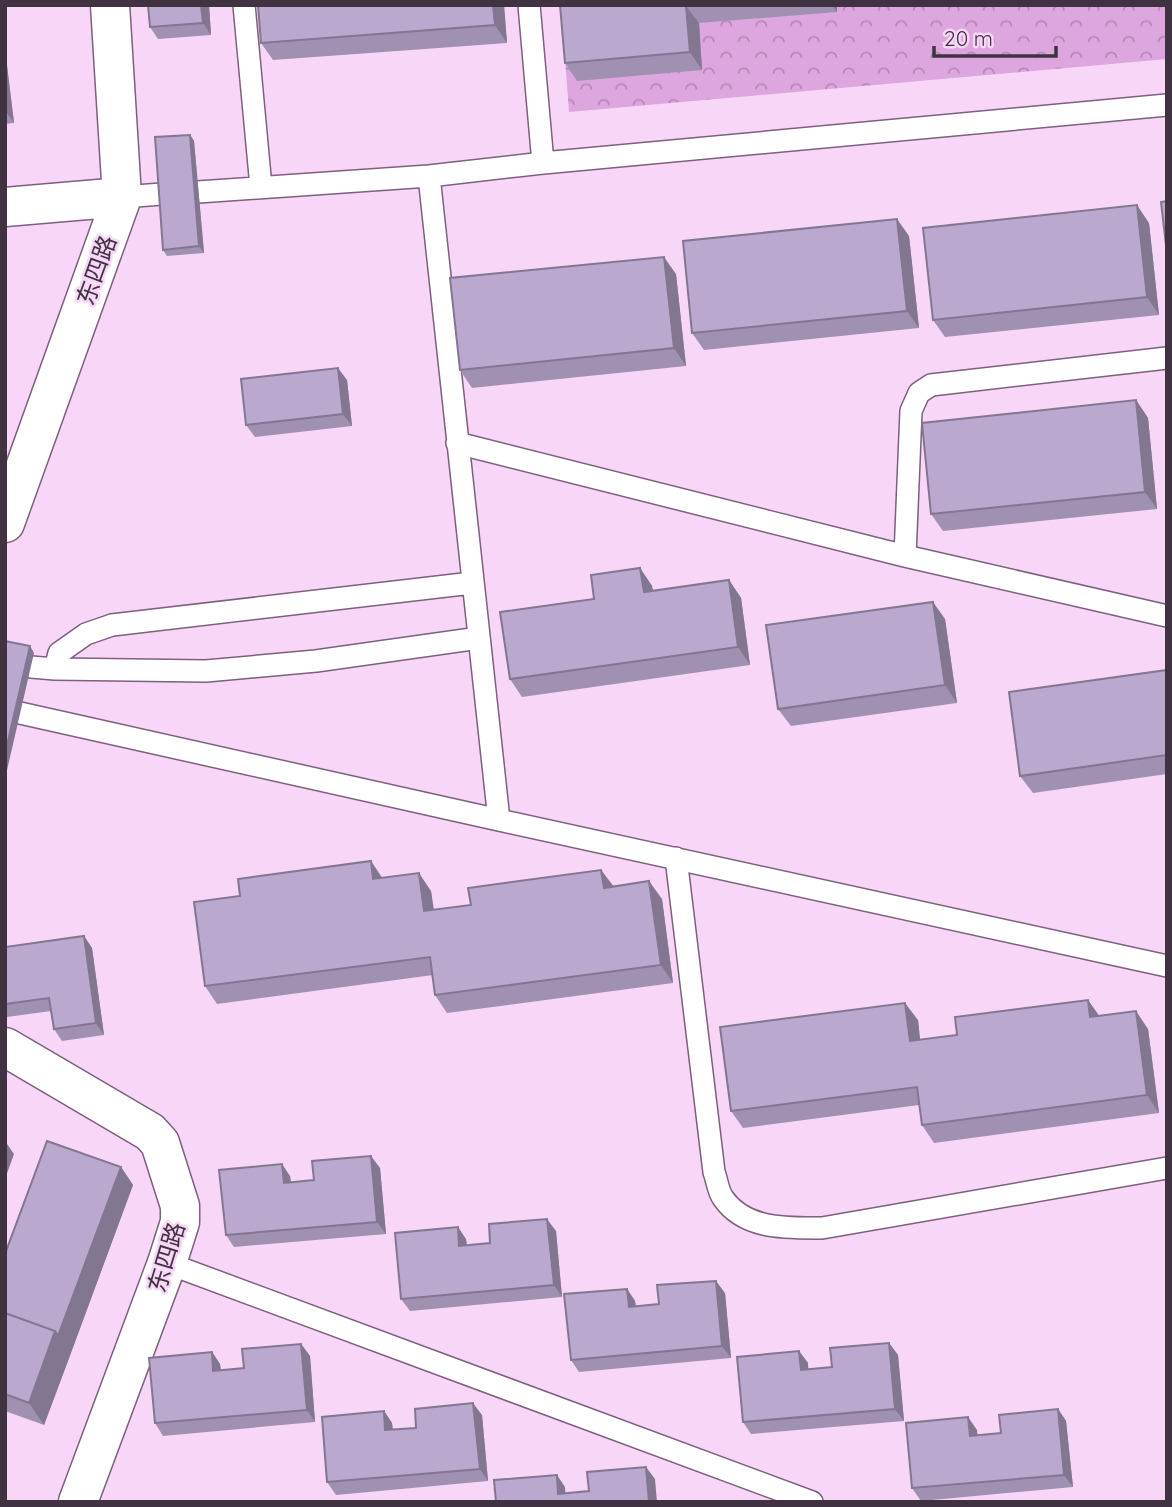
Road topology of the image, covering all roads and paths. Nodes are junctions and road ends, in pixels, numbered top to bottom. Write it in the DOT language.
graph roads {
  1 [pos="110,5"];
  2 [pos="244,5"];
  3 [pos="529,5"];
  4 [pos="1167,105"];
  5 [pos="543,163"];
  6 [pos="429,176"];
  7 [pos="261,187"];
  8 [pos="198,192"];
  9 [pos="162,194"];
  10 [pos="122,197"];
  11 [pos="5,207"];
  12 [pos="1167,358"];
  13 [pos="457,443"];
  14 [pos="5,523"];
  15 [pos="905,556"];
  16 [pos="472,583"];
  17 [pos="1167,616"];
  18 [pos="479,638"];
  19 [pos="31,667"];
  20 [pos="55,670"];
  21 [pos="20,713"];
  22 [pos="499,820"];
  23 [pos="676,858"];
  24 [pos="1167,965"];
  25 [pos="5,1047"];
  26 [pos="1167,1168"];
  27 [pos="167,1263"];
  28 [pos="78,1502"];
  29 [pos="812,1502"];
  1 -- 10 [label="street, 东四路"];
  2 -- 7 [label="lane"];
  3 -- 5 [label="lane"];
  4 -- 5 [label="lane"];
  5 -- 6 [label="lane"];
  6 -- 7 [label="lane"];
  6 -- 13 [label="lane"];
  7 -- 8 [label="lane"];
  9 -- 10 [label="lane"];
  10 -- 11 [label="street"];
  10 -- 14 [label="street, 东四路"];
  12 -- 15 [label="lane"];
  13 -- 15 [label="lane"];
  13 -- 16 [label="lane"];
  15 -- 17 [label="lane"];
  16 -- 18 [label="lane"];
  16 -- 20 [label="lane"];
  18 -- 20 [label="lane"];
  18 -- 22 [label="lane"];
  19 -- 20 [label="lane"];
  21 -- 22 [label="lane"];
  22 -- 23 [label="lane"];
  23 -- 24 [label="lane"];
  23 -- 26 [label="lane"];
  25 -- 27 [label="street, 东四路"];
  27 -- 28 [label="street, 东四路"];
  27 -- 29 [label="lane"];
}
